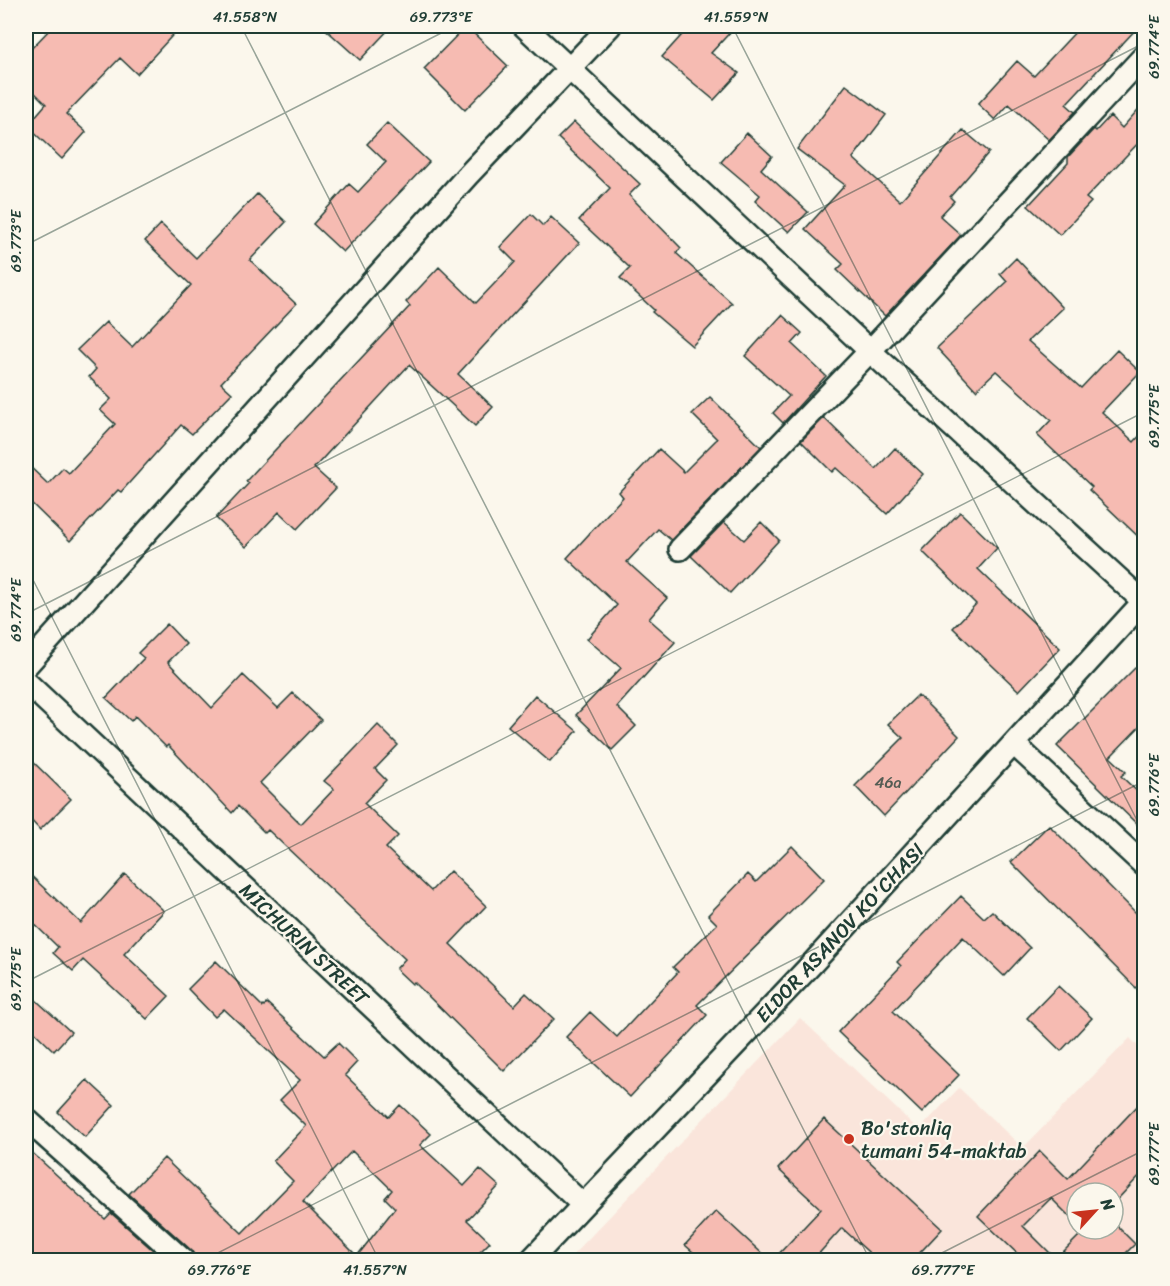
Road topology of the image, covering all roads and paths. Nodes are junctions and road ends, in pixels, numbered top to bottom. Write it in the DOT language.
graph roads {
  1 [pos="524,26"];
  2 [pos="610,26"];
  3 [pos="1144,56"];
  4 [pos="570,69"];
  5 [pos="870,351"];
  6 [pos="680,549"];
  7 [pos="1144,602"];
  8 [pos="26,666"];
  9 [pos="26,682"];
  10 [pos="1014,744"];
  11 [pos="1144,865"];
  12 [pos="26,1119"];
  13 [pos="583,1205"];
  14 [pos="183,1260"];
  15 [pos="531,1260"];
  1 -- 4 [label="street"];
  2 -- 4 [label="street"];
  3 -- 5 [label="street"];
  4 -- 5 [label="street"];
  4 -- 8 [label="street"];
  5 -- 6 [label="street"];
  5 -- 7 [label="street"];
  7 -- 10 [label="street, ELDOR ASANOV KO'CHASI"];
  9 -- 13 [label="street, MICHURIN STREET"];
  10 -- 11 [label="street"];
  10 -- 13 [label="street, ELDOR ASANOV KO'CHASI"];
  12 -- 14 [label="street"];
  13 -- 15 [label="street, ELDOR ASANOV KO'CHASI"];
}
